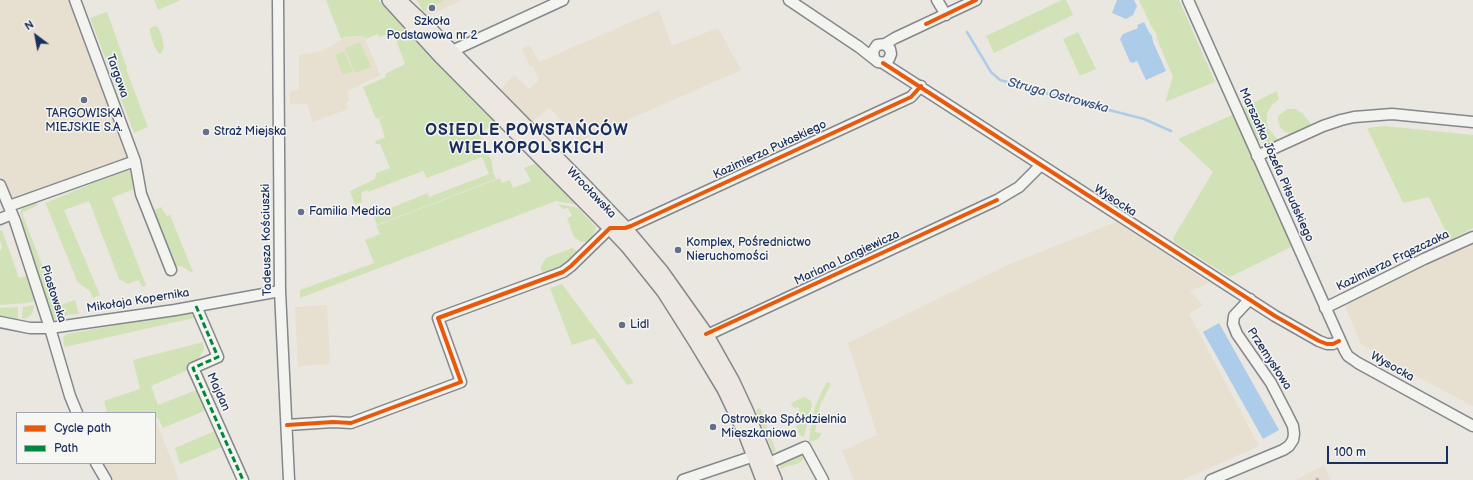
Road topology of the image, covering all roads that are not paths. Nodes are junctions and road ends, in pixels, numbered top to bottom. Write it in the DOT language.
graph roads {
  1 [pos="75,0"];
  2 [pos="278,0"];
  3 [pos="389,0"];
  4 [pos="399,0"];
  5 [pos="563,0"];
  6 [pos="789,0"];
  7 [pos="937,0"];
  8 [pos="976,0"];
  9 [pos="1188,0"];
  10 [pos="946,15"];
  11 [pos="452,51"];
  12 [pos="883,54"];
  13 [pos="920,86"];
  14 [pos="1473,122"];
  15 [pos="1257,156"];
  16 [pos="135,161"];
  17 [pos="1041,165"];
  18 [pos="0,185"];
  19 [pos="10,210"];
  20 [pos="0,219"];
  21 [pos="610,228"];
  22 [pos="625,228"];
  23 [pos="1473,237"];
  24 [pos="171,270"];
  25 [pos="280,291"];
  26 [pos="1250,299"];
  27 [pos="196,306"];
  28 [pos="1325,308"];
  29 [pos="0,322"];
  30 [pos="50,328"];
  31 [pos="701,338"];
  32 [pos="1340,341"];
  33 [pos="77,412"];
  34 [pos="287,425"];
  35 [pos="1473,426"];
  36 [pos="761,460"];
  37 [pos="97,464"];
  38 [pos="286,479"];
  39 [pos="106,480"];
  40 [pos="243,480"];
  41 [pos="683,480"];
  42 [pos="763,480"];
  43 [pos="775,480"];
  44 [pos="824,480"];
  45 [pos="1211,480"];
  1 -- 16 [label="street, Targowa"];
  2 -- 25 [label="street, Tadeusza Kościuszki"];
  3 -- 21 [label="main road, Wrocławska"];
  4 -- 11 [label="main road, Wrocławska"];
  5 -- 11 [label="street"];
  6 -- 12 [label="street, Wysocka"];
  7 -- 10 [label="street"];
  8 -- 10 [label="street"];
  9 -- 15 [label="street, Marszałka Józefa Piłsudskiego"];
  10 -- 12 [label="street"];
  11 -- 22 [label="main road, Wrocławska"];
  12 -- 13 [label="street, Wysocka"];
  13 -- 17 [label="street, Wysocka"];
  13 -- 22 [label="street, Kazimierza Pułaskiego"];
  14 -- 15 [label="street"];
  15 -- 28 [label="street, Marszałka Józefa Piłsudskiego"];
  16 -- 19 [label="street"];
  16 -- 24 [label="street, Targowa"];
  17 -- 26 [label="street, Wysocka"];
  17 -- 31 [label="street, Mariana Langiewicza"];
  18 -- 19 [label="street, Piastowska"];
  19 -- 20 [label="street"];
  19 -- 30 [label="street, Piastowska"];
  21 -- 22 [label="street"];
  21 -- 31 [label="main road, Wrocławska"];
  21 -- 34 [label="street"];
  22 -- 31 [label="main road, Wrocławska"];
  23 -- 28 [label="street, Kazimierza Frąszczaka"];
  25 -- 27 [label="street, Mikołaja Kopernika"];
  25 -- 34 [label="street, Tadeusza Kościuszki"];
  26 -- 32 [label="street, Wysocka"];
  26 -- 45 [label="street, Przemysłowa"];
  27 -- 30 [label="street, Mikołaja Kopernika"];
  27 -- 40 [label="street, Majdan"];
  28 -- 32 [label="street, Marszałka Józefa Piłsudskiego"];
  29 -- 30 [label="street, Mikołaja Kopernika"];
  30 -- 33 [label="street, Piastowska"];
  31 -- 36 [label="main road, Wrocławska"];
  32 -- 35 [label="street, Wysocka"];
  34 -- 38 [label="street, Tadeusza Kościuszki"];
  36 -- 41 [label="street"];
  36 -- 42 [label="main road, Wrocławska"];
  36 -- 43 [label="main road, Wrocławska"];
  36 -- 44 [label="street"];
  37 -- 39 [label="street"];
}
